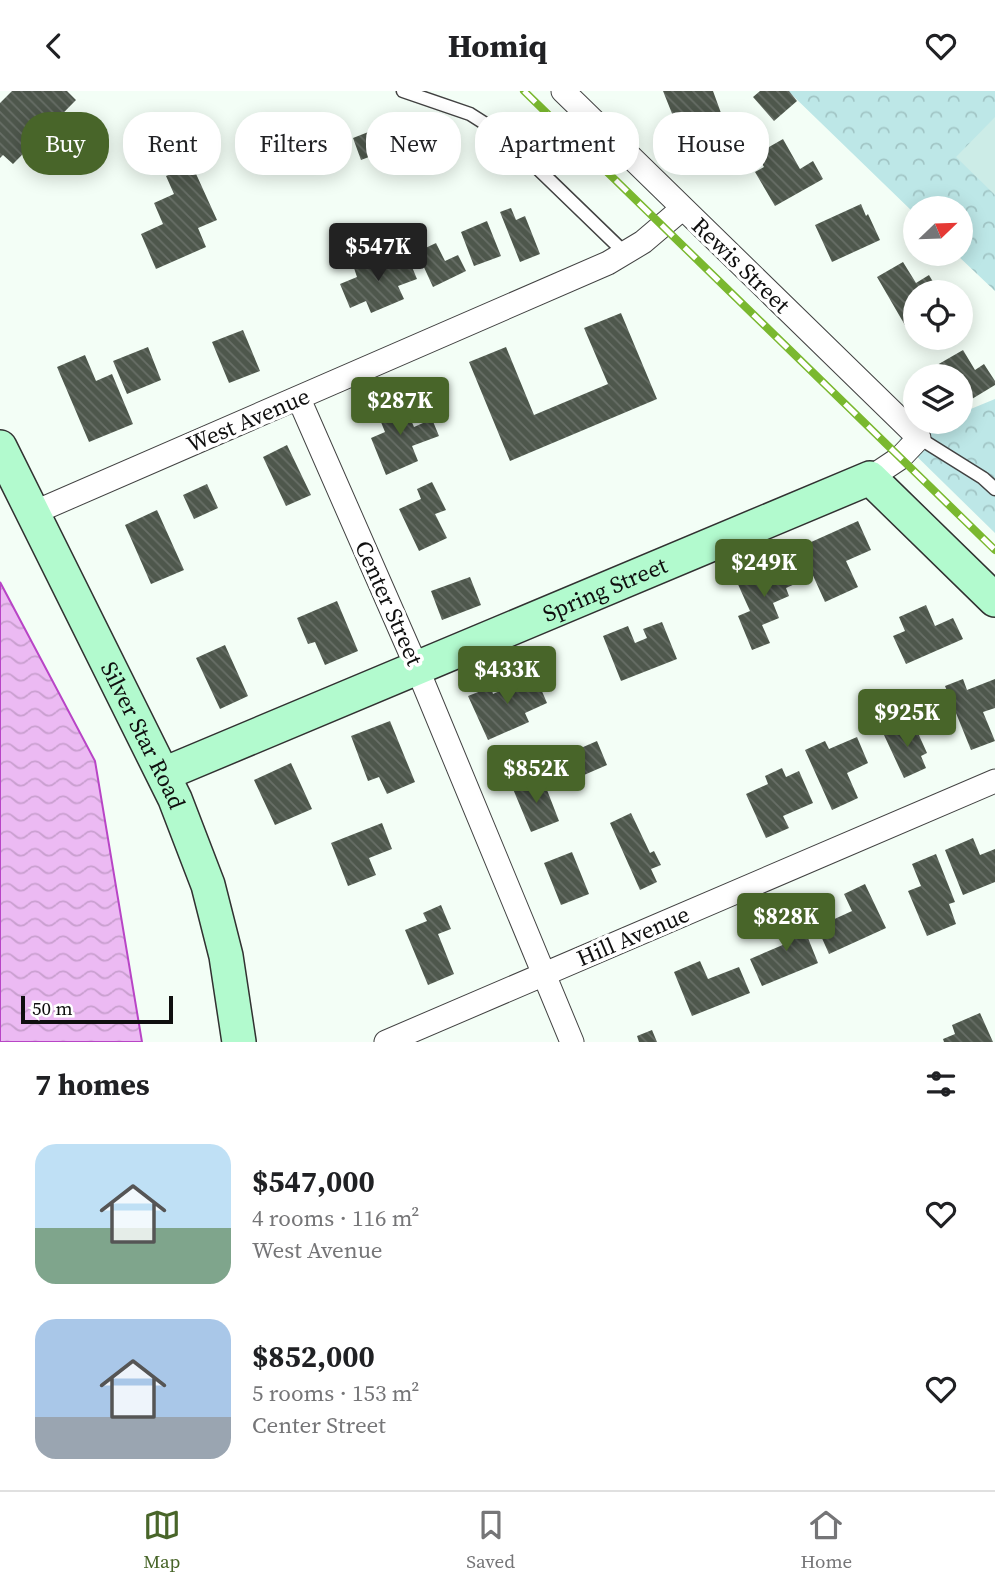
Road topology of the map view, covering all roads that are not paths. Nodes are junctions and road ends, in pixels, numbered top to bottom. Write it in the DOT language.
graph roads {
  1 [pos="403,91"];
  2 [pos="563,91"];
  3 [pos="683,208"];
  4 [pos="625,253"];
  5 [pos="299,399"];
  6 [pos="919,438"];
  7 [pos="0,447"];
  8 [pos="870,478"];
  9 [pos="995,489"];
  10 [pos="33,513"];
  11 [pos="995,600"];
  12 [pos="417,668"];
  13 [pos="164,774"];
  14 [pos="995,781"];
  15 [pos="544,974"];
  16 [pos="239,1042"];
  17 [pos="386,1042"];
  18 [pos="572,1042"];
  1 -- 4 [label="lane"];
  2 -- 3 [label="street, Rewis Street"];
  3 -- 4 [label="street, West Avenue"];
  3 -- 6 [label="street, Rewis Street"];
  4 -- 5 [label="street, West Avenue"];
  5 -- 10 [label="street, West Avenue"];
  5 -- 12 [label="street, Center Street"];
  6 -- 8 [label="street, Spring Street"];
  6 -- 9 [label="lane"];
  7 -- 10 [label="street, Silver Star Road"];
  8 -- 11 [label="street"];
  8 -- 12 [label="street, Spring Street"];
  10 -- 13 [label="street, Silver Star Road"];
  12 -- 13 [label="street, Spring Street"];
  12 -- 15 [label="street, Center Street"];
  13 -- 16 [label="street, Silver Star Road"];
  14 -- 15 [label="street, Hill Avenue"];
  15 -- 17 [label="street, Hill Avenue"];
  15 -- 18 [label="street, Center Street"];
}
